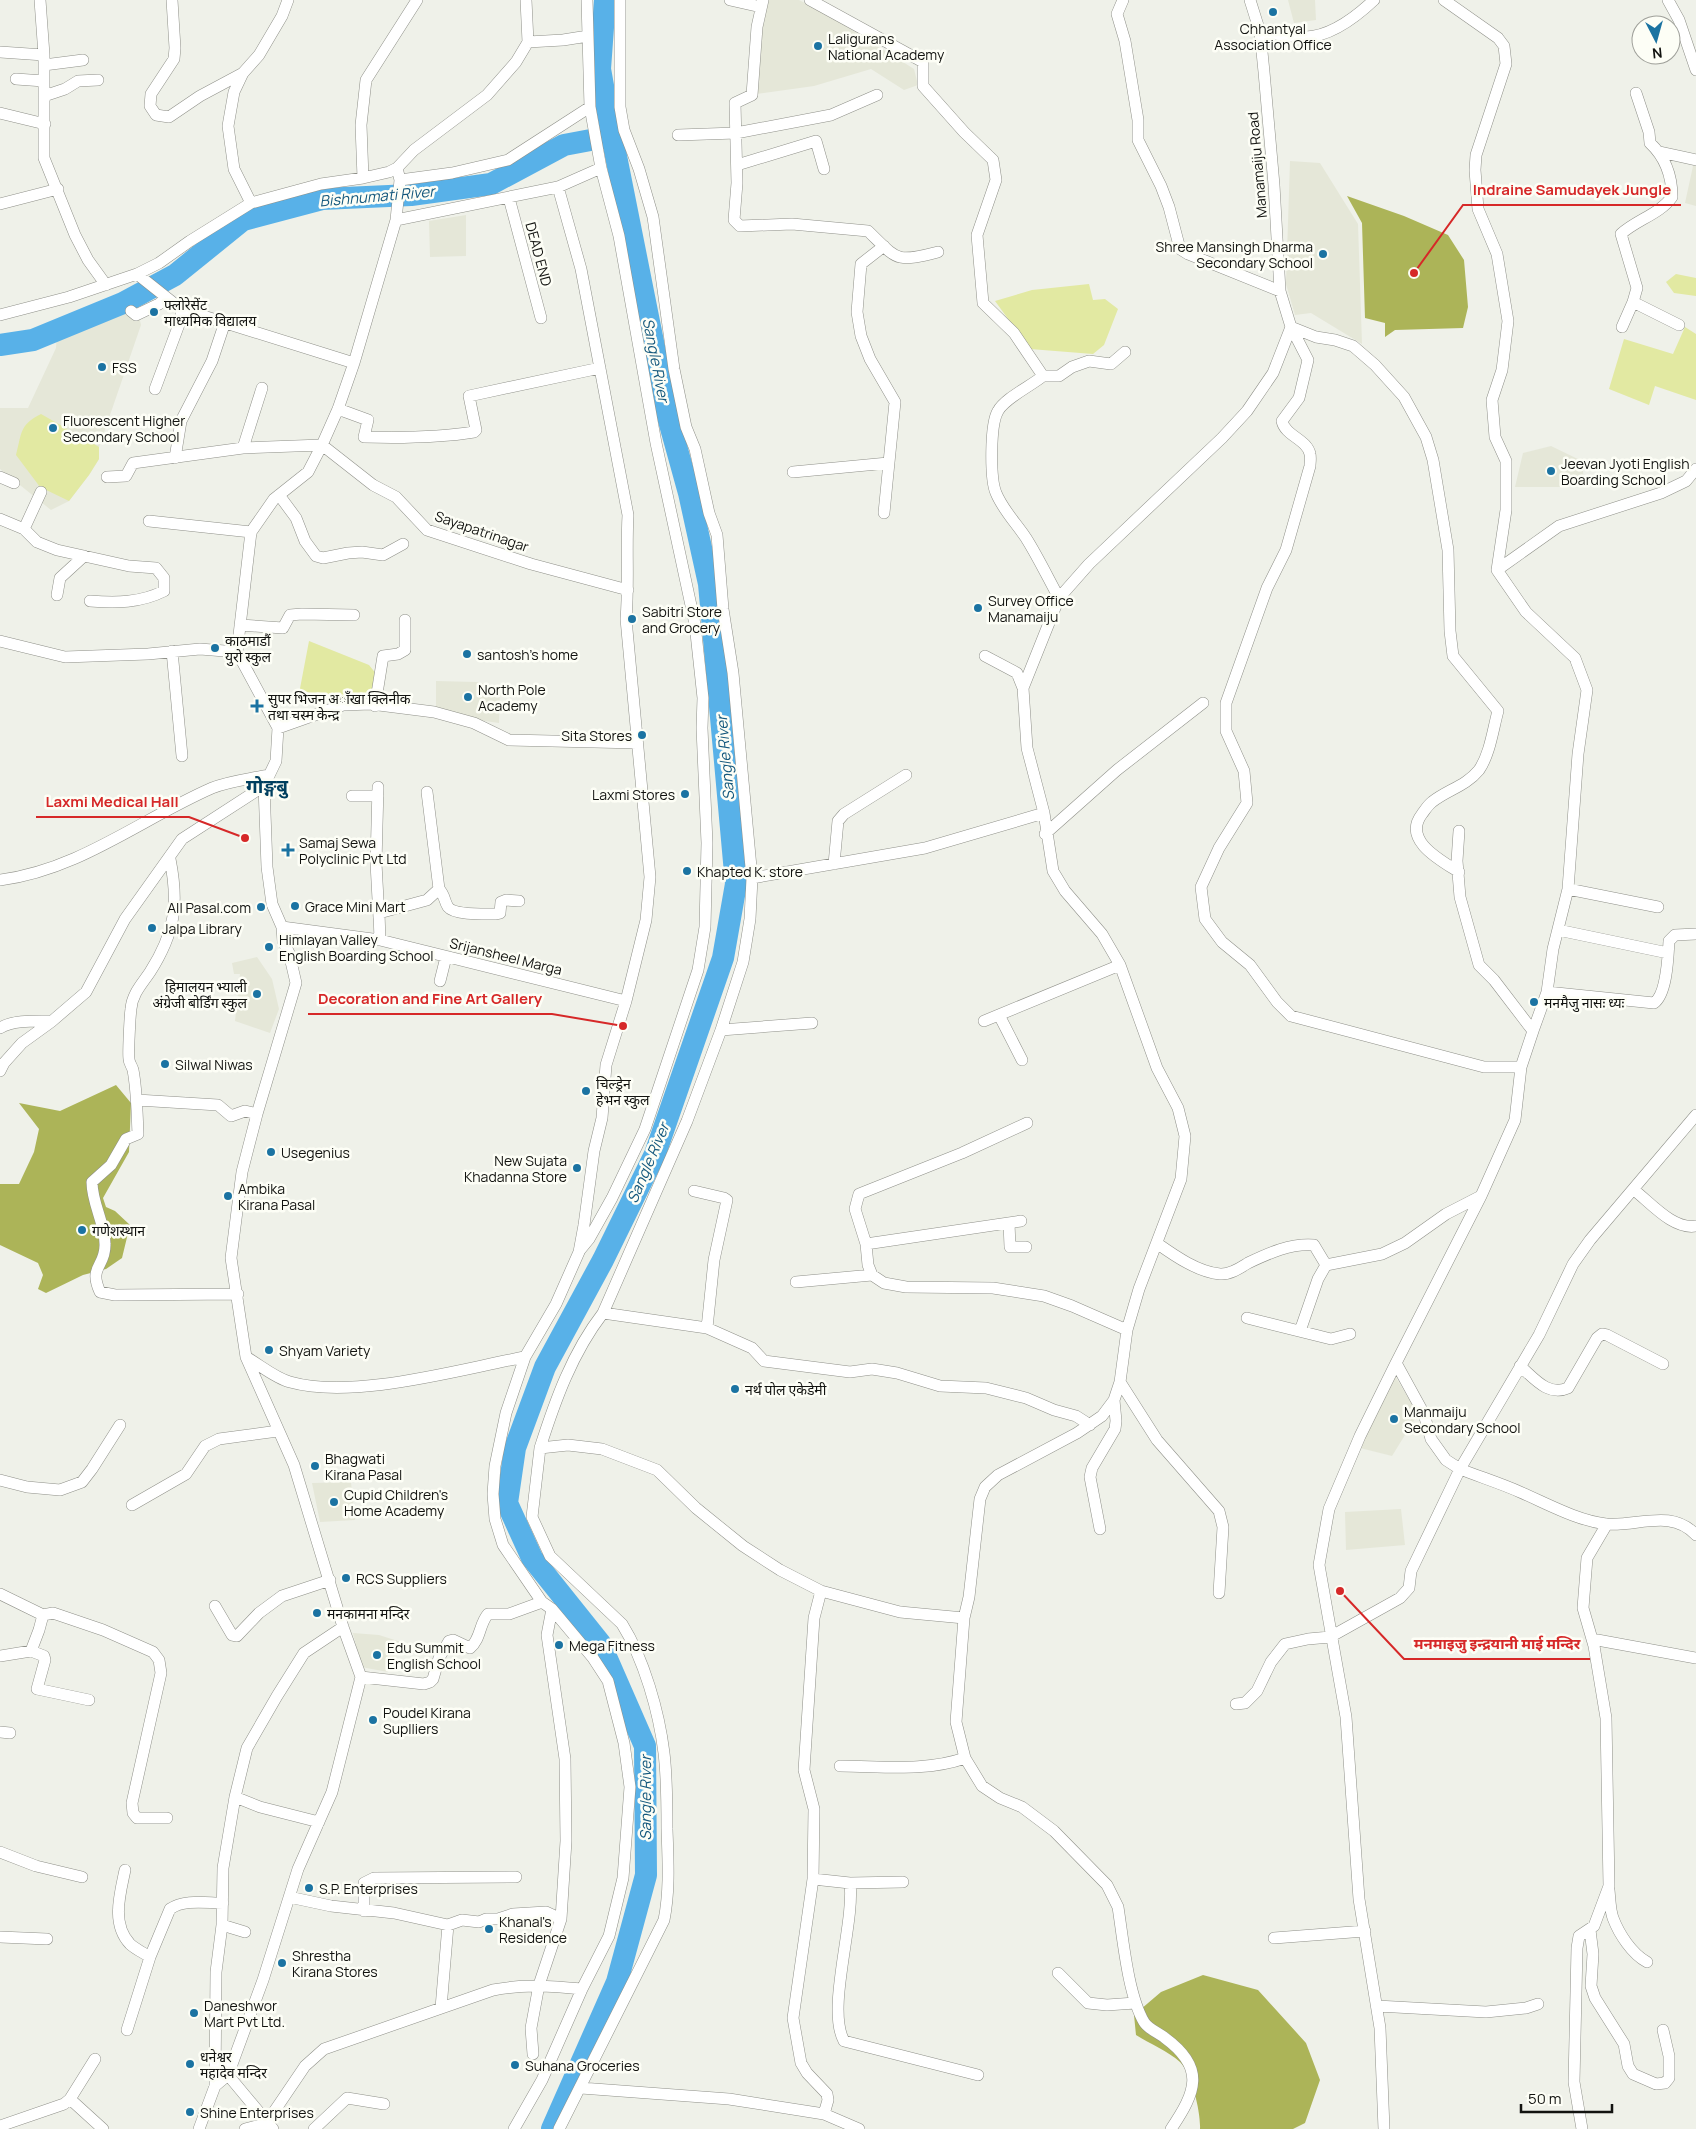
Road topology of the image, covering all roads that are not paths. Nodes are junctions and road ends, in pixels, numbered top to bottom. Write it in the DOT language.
graph roads {
  1 [pos="40,0"];
  2 [pos="172,0"];
  3 [pos="288,0"];
  4 [pos="417,0"];
  5 [pos="526,0"];
  6 [pos="587,0"];
  7 [pos="620,0"];
  8 [pos="730,0"];
  9 [pos="810,0"];
  10 [pos="1123,0"];
  11 [pos="1250,0"];
  12 [pos="1374,0"];
  13 [pos="1444,0"];
  14 [pos="1668,0"];
  15 [pos="762,4"];
  16 [pos="1260,32"];
  17 [pos="588,36"];
  18 [pos="528,42"];
  19 [pos="0,52"];
  20 [pos="44,60"];
  21 [pos="83,60"];
  22 [pos="1696,70"];
  23 [pos="243,73"];
  24 [pos="16,79"];
  25 [pos="98,80"];
  26 [pos="44,81"];
  27 [pos="1636,93"];
  28 [pos="877,95"];
  29 [pos="44,96"];
  30 [pos="590,111"];
  31 [pos="0,113"];
  32 [pos="45,124"];
  33 [pos="736,133"];
  34 [pos="678,135"];
  35 [pos="1660,152"];
  36 [pos="1696,160"];
  37 [pos="737,165"];
  38 [pos="397,168"];
  39 [pos="601,168"];
  40 [pos="824,169"];
  41 [pos="362,178"];
  42 [pos="400,180"];
  43 [pos="558,187"];
  44 [pos="58,189"];
  45 [pos="509,198"];
  46 [pos="251,203"];
  47 [pos="0,204"];
  48 [pos="396,215"];
  49 [pos="884,246"];
  50 [pos="938,252"];
  51 [pos="142,278"];
  52 [pos="106,286"];
  53 [pos="1280,291"];
  54 [pos="165,297"];
  55 [pos="1633,302"];
  56 [pos="181,308"];
  57 [pos="131,311"];
  58 [pos="0,315"];
  59 [pos="542,318"];
  60 [pos="224,322"];
  61 [pos="1679,325"];
  62 [pos="1291,327"];
  63 [pos="1622,327"];
  64 [pos="1125,352"];
  65 [pos="354,363"];
  66 [pos="600,368"];
  67 [pos="1043,376"];
  68 [pos="262,388"];
  69 [pos="155,389"];
  70 [pos="338,409"];
  71 [pos="322,445"];
  72 [pos="243,448"];
  73 [pos="175,458"];
  74 [pos="888,463"];
  75 [pos="1696,468"];
  76 [pos="793,472"];
  77 [pos="0,477"];
  78 [pos="107,477"];
  79 [pos="14,482"];
  80 [pos="40,492"];
  81 [pos="279,495"];
  82 [pos="884,513"];
  83 [pos="0,518"];
  84 [pos="149,521"];
  85 [pos="24,529"];
  86 [pos="252,532"];
  87 [pos="403,544"];
  88 [pos="84,556"];
  89 [pos="1497,570"];
  90 [pos="628,590"];
  91 [pos="57,595"];
  92 [pos="1059,598"];
  93 [pos="90,601"];
  94 [pos="354,615"];
  95 [pos="405,620"];
  96 [pos="240,625"];
  97 [pos="0,641"];
  98 [pos="172,651"];
  99 [pos="237,652"];
  100 [pos="985,656"];
  101 [pos="1023,688"];
  102 [pos="1203,703"];
  103 [pos="375,706"];
  104 [pos="278,728"];
  105 [pos="637,743"];
  106 [pos="182,756"];
  107 [pos="906,775"];
  108 [pos="266,781"];
  109 [pos="427,792"];
  110 [pos="352,796"];
  111 [pos="1044,813"];
  112 [pos="1459,831"];
  113 [pos="1045,834"];
  114 [pos="170,859"];
  115 [pos="834,864"];
  116 [pos="1459,872"];
  117 [pos="752,878"];
  118 [pos="0,880"];
  119 [pos="439,889"];
  120 [pos="1568,889"];
  121 [pos="519,900"];
  122 [pos="1658,907"];
  123 [pos="379,918"];
  124 [pos="282,927"];
  125 [pos="1558,930"];
  126 [pos="1696,934"];
  127 [pos="380,940"];
  128 [pos="1668,953"];
  129 [pos="446,957"];
  130 [pos="1120,966"];
  131 [pos="440,981"];
  132 [pos="1547,992"];
  133 [pos="626,1001"];
  134 [pos="999,1015"];
  135 [pos="984,1021"];
  136 [pos="51,1022"];
  137 [pos="812,1023"];
  138 [pos="0,1028"];
  139 [pos="721,1030"];
  140 [pos="1533,1031"];
  141 [pos="1022,1060"];
  142 [pos="1521,1067"];
  143 [pos="1,1068"];
  144 [pos="137,1100"];
  145 [pos="257,1114"];
  146 [pos="1696,1116"];
  147 [pos="1027,1123"];
  148 [pos="1634,1190"];
  149 [pos="694,1191"];
  150 [pos="1481,1196"];
  151 [pos="1696,1226"];
  152 [pos="866,1244"];
  153 [pos="1158,1244"];
  154 [pos="1026,1247"];
  155 [pos="578,1252"];
  156 [pos="1326,1265"];
  157 [pos="872,1275"];
  158 [pos="796,1282"];
  159 [pos="238,1294"];
  160 [pos="603,1313"];
  161 [pos="1247,1318"];
  162 [pos="707,1328"];
  163 [pos="1127,1330"];
  164 [pos="1300,1331"];
  165 [pos="1350,1334"];
  166 [pos="246,1357"];
  167 [pos="525,1357"];
  168 [pos="1396,1363"];
  169 [pos="1663,1364"];
  170 [pos="1520,1366"];
  171 [pos="1120,1382"];
  172 [pos="1114,1400"];
  173 [pos="1090,1424"];
  174 [pos="120,1425"];
  175 [pos="278,1431"];
  176 [pos="540,1448"];
  177 [pos="1460,1469"];
  178 [pos="0,1480"];
  179 [pos="132,1505"];
  180 [pos="1607,1524"];
  181 [pos="1100,1529"];
  182 [pos="1696,1535"];
  183 [pos="330,1580"];
  184 [pos="821,1591"];
  185 [pos="1219,1593"];
  186 [pos="0,1594"];
  187 [pos="542,1602"];
  188 [pos="215,1606"];
  189 [pos="552,1609"];
  190 [pos="43,1615"];
  191 [pos="964,1618"];
  192 [pos="343,1627"];
  193 [pos="1330,1637"];
  194 [pos="1592,1639"];
  195 [pos="31,1651"];
  196 [pos="0,1656"];
  197 [pos="1696,1658"];
  198 [pos="361,1676"];
  199 [pos="89,1700"];
  200 [pos="1236,1704"];
  201 [pos="965,1758"];
  202 [pos="840,1766"];
  203 [pos="235,1797"];
  204 [pos="167,1818"];
  205 [pos="319,1822"];
  206 [pos="0,1852"];
  207 [pos="125,1870"];
  208 [pos="82,1876"];
  209 [pos="516,1876"];
  210 [pos="813,1879"];
  211 [pos="903,1882"];
  212 [pos="850,1883"];
  213 [pos="1609,1886"];
  214 [pos="289,1897"];
  215 [pos="223,1903"];
  216 [pos="364,1911"];
  217 [pos="561,1919"];
  218 [pos="222,1924"];
  219 [pos="448,1925"];
  220 [pos="1590,1930"];
  221 [pos="1365,1931"];
  222 [pos="245,1932"];
  223 [pos="0,1937"];
  224 [pos="1274,1938"];
  225 [pos="47,1939"];
  226 [pos="150,1957"];
  227 [pos="1647,1962"];
  228 [pos="1058,1973"];
  229 [pos="539,1985"];
  230 [pos="582,1990"];
  231 [pos="1135,2003"];
  232 [pos="1538,2004"];
  233 [pos="1377,2006"];
  234 [pos="441,2008"];
  235 [pos="127,2030"];
  236 [pos="1663,2030"];
  237 [pos="533,2054"];
  238 [pos="95,2059"];
  239 [pos="978,2074"];
  240 [pos="228,2075"];
  241 [pos="215,2086"];
  242 [pos="581,2088"];
  243 [pos="70,2099"];
  244 [pos="384,2104"];
  245 [pos="824,2114"];
  246 [pos="269,2124"];
  247 [pos="0,2126"];
  248 [pos="103,2129"];
  249 [pos="199,2129"];
  250 [pos="245,2129"];
  251 [pos="314,2129"];
  252 [pos="514,2129"];
  253 [pos="559,2129"];
  254 [pos="859,2129"];
  255 [pos="1171,2129"];
  256 [pos="1384,2129"];
  257 [pos="1582,2129"];
  1 -- 20 [label="street"];
  2 -- 23 [label="street"];
  3 -- 23 [label="street"];
  4 -- 41 [label="street"];
  5 -- 18 [label="street"];
  6 -- 17 [label="street"];
  7 -- 117 [label="street"];
  8 -- 15 [label="street"];
  9 -- 67 [label="street"];
  10 -- 53 [label="street"];
  11 -- 16 [label="street, Manamaiju Road"];
  12 -- 16 [label="street"];
  13 -- 89 [label="street"];
  14 -- 22 [label="street"];
  15 -- 33 [label="street"];
  16 -- 53 [label="street, Manamaiju Road"];
  17 -- 18 [label="street"];
  17 -- 30 [label="street"];
  18 -- 38 [label="street"];
  19 -- 20 [label="street"];
  20 -- 21 [label="street"];
  20 -- 26 [label="street"];
  23 -- 46 [label="street"];
  24 -- 26 [label="street"];
  25 -- 29 [label="street"];
  26 -- 29 [label="street"];
  27 -- 35 [label="street"];
  28 -- 33 [label="street"];
  29 -- 32 [label="street"];
  30 -- 39 [label="street"];
  30 -- 42 [label="street"];
  31 -- 32 [label="street"];
  32 -- 44 [label="street"];
  33 -- 34 [label="street"];
  33 -- 37 [label="street"];
  35 -- 36 [label="street"];
  35 -- 55 [label="street"];
  37 -- 40 [label="street"];
  37 -- 49 [label="street"];
  38 -- 41 [label="street"];
  38 -- 42 [label="street"];
  39 -- 43 [label="street"];
  39 -- 155 [label="street"];
  41 -- 46 [label="street"];
  42 -- 48 [label="street"];
  43 -- 45 [label="street"];
  43 -- 66 [label="street"];
  44 -- 47 [label="street"];
  44 -- 52 [label="street"];
  45 -- 48 [label="street"];
  45 -- 59 [label="street, DEAD END"];
  46 -- 51 [label="street"];
  48 -- 65 [label="street"];
  49 -- 50 [label="street"];
  49 -- 74 [label="street"];
  51 -- 52 [label="street"];
  51 -- 54 [label="street"];
  52 -- 58 [label="street"];
  53 -- 62 [label="street, Manamaiju Road"];
  54 -- 56 [label="street"];
  54 -- 57 [label="street"];
  55 -- 61 [label="street"];
  55 -- 63 [label="street"];
  56 -- 60 [label="street"];
  56 -- 69 [label="street"];
  60 -- 65 [label="street"];
  60 -- 73 [label="street"];
  62 -- 92 [label="street"];
  62 -- 116 [label="street"];
  62 -- 142 [label="street, Manamaiju Road"];
  64 -- 67 [label="street"];
  65 -- 70 [label="street"];
  66 -- 70 [label="street"];
  66 -- 90 [label="street"];
  67 -- 92 [label="street"];
  68 -- 72 [label="street"];
  70 -- 71 [label="street"];
  71 -- 72 [label="street"];
  71 -- 81 [label="street"];
  71 -- 90 [label="street, Sayapatrinagar"];
  72 -- 73 [label="street"];
  73 -- 78 [label="street"];
  74 -- 76 [label="street"];
  74 -- 82 [label="street"];
  75 -- 89 [label="street"];
  77 -- 79 [label="street"];
  80 -- 85 [label="street"];
  81 -- 86 [label="street"];
  81 -- 87 [label="street"];
  83 -- 85 [label="street"];
  84 -- 86 [label="street"];
  85 -- 88 [label="street"];
  86 -- 96 [label="street"];
  88 -- 91 [label="street"];
  88 -- 93 [label="street"];
  89 -- 120 [label="street"];
  90 -- 105 [label="street"];
  92 -- 101 [label="street"];
  94 -- 96 [label="street"];
  95 -- 103 [label="street"];
  96 -- 99 [label="street"];
  97 -- 98 [label="street"];
  98 -- 99 [label="street"];
  98 -- 106 [label="street"];
  99 -- 104 [label="street"];
  100 -- 101 [label="street"];
  101 -- 111 [label="street"];
  102 -- 113 [label="street"];
  103 -- 104 [label="street"];
  103 -- 105 [label="street"];
  104 -- 108 [label="street"];
  105 -- 133 [label="street"];
  107 -- 115 [label="street"];
  108 -- 114 [label="street"];
  108 -- 118 [label="street"];
  108 -- 124 [label="street"];
  109 -- 119 [label="street"];
  110 -- 123 [label="street"];
  111 -- 113 [label="street"];
  111 -- 115 [label="street"];
  112 -- 116 [label="street"];
  113 -- 130 [label="street"];
  114 -- 136 [label="street"];
  114 -- 144 [label="street"];
  115 -- 117 [label="street"];
  116 -- 140 [label="street"];
  117 -- 139 [label="street"];
  119 -- 121 [label="street"];
  119 -- 123 [label="street"];
  120 -- 122 [label="street"];
  120 -- 125 [label="street"];
  123 -- 127 [label="street"];
  124 -- 127 [label="street, Srijansheel Marga"];
  124 -- 145 [label="street"];
  125 -- 128 [label="street"];
  125 -- 132 [label="street"];
  126 -- 128 [label="street"];
  127 -- 129 [label="street, Srijansheel Marga"];
  128 -- 132 [label="street"];
  129 -- 131 [label="street"];
  129 -- 133 [label="street, Srijansheel Marga"];
  130 -- 134 [label="street"];
  130 -- 153 [label="street"];
  132 -- 140 [label="street"];
  133 -- 155 [label="street"];
  134 -- 135 [label="street"];
  134 -- 141 [label="street"];
  136 -- 138 [label="street"];
  136 -- 143 [label="street"];
  137 -- 139 [label="street"];
  139 -- 160 [label="street"];
  140 -- 142 [label="street"];
  142 -- 150 [label="street"];
  144 -- 145 [label="street"];
  144 -- 159 [label="street"];
  145 -- 159 [label="street"];
  146 -- 148 [label="street"];
  147 -- 152 [label="street"];
  148 -- 151 [label="street"];
  148 -- 170 [label="street"];
  149 -- 162 [label="street"];
  150 -- 156 [label="street"];
  150 -- 168 [label="street"];
  152 -- 154 [label="street"];
  152 -- 157 [label="street"];
  153 -- 156 [label="street"];
  153 -- 163 [label="street"];
  155 -- 167 [label="street"];
  156 -- 164 [label="street"];
  157 -- 158 [label="street"];
  157 -- 163 [label="street"];
  159 -- 166 [label="street"];
  160 -- 162 [label="street"];
  160 -- 176 [label="street"];
  161 -- 164 [label="street"];
  162 -- 173 [label="street"];
  163 -- 171 [label="street"];
  164 -- 165 [label="street"];
  166 -- 167 [label="street"];
  166 -- 175 [label="street"];
  167 -- 187 [label="street"];
  168 -- 177 [label="street"];
  168 -- 193 [label="street"];
  169 -- 170 [label="street"];
  170 -- 177 [label="street"];
  171 -- 172 [label="street"];
  171 -- 185 [label="street"];
  172 -- 173 [label="street"];
  172 -- 181 [label="street"];
  173 -- 191 [label="street"];
  174 -- 178 [label="street"];
  175 -- 179 [label="street"];
  175 -- 183 [label="street"];
  176 -- 184 [label="street"];
  176 -- 242 [label="street"];
  177 -- 180 [label="street"];
  177 -- 193 [label="street"];
  180 -- 182 [label="street"];
  180 -- 194 [label="street"];
  183 -- 188 [label="street"];
  183 -- 192 [label="street"];
  184 -- 191 [label="street"];
  184 -- 210 [label="street"];
  186 -- 190 [label="street"];
  187 -- 189 [label="street"];
  187 -- 198 [label="street"];
  189 -- 217 [label="street"];
  189 -- 230 [label="street"];
  190 -- 195 [label="street"];
  190 -- 204 [label="street"];
  191 -- 201 [label="street"];
  192 -- 198 [label="street"];
  192 -- 203 [label="street"];
  193 -- 200 [label="street"];
  193 -- 221 [label="street"];
  194 -- 197 [label="street"];
  194 -- 213 [label="street"];
  195 -- 196 [label="street"];
  195 -- 199 [label="street"];
  198 -- 205 [label="street"];
  201 -- 202 [label="street"];
  201 -- 231 [label="street"];
  203 -- 205 [label="street"];
  203 -- 215 [label="street"];
  205 -- 214 [label="street"];
  206 -- 208 [label="street"];
  207 -- 226 [label="street"];
  209 -- 216 [label="street"];
  210 -- 212 [label="street"];
  210 -- 245 [label="street"];
  211 -- 212 [label="street"];
  212 -- 239 [label="street"];
  213 -- 220 [label="street"];
  213 -- 227 [label="street"];
  214 -- 216 [label="street"];
  214 -- 240 [label="street"];
  215 -- 218 [label="street"];
  215 -- 226 [label="street"];
  216 -- 219 [label="street"];
  217 -- 219 [label="street"];
  217 -- 229 [label="street"];
  218 -- 222 [label="street"];
  218 -- 241 [label="street"];
  219 -- 234 [label="street"];
  220 -- 236 [label="street"];
  220 -- 257 [label="street"];
  221 -- 224 [label="street"];
  221 -- 233 [label="street"];
  223 -- 225 [label="street"];
  226 -- 235 [label="street"];
  228 -- 231 [label="street"];
  229 -- 230 [label="street"];
  229 -- 234 [label="street"];
  229 -- 237 [label="street"];
  230 -- 252 [label="street"];
  231 -- 255 [label="street"];
  232 -- 233 [label="street"];
  233 -- 256 [label="street"];
  234 -- 246 [label="street"];
  238 -- 243 [label="street"];
  240 -- 241 [label="street"];
  240 -- 246 [label="street"];
  241 -- 249 [label="street"];
  242 -- 245 [label="street"];
  242 -- 253 [label="street"];
  243 -- 247 [label="street"];
  243 -- 248 [label="street"];
  244 -- 251 [label="street"];
  245 -- 254 [label="street"];
  246 -- 250 [label="street"];
}
